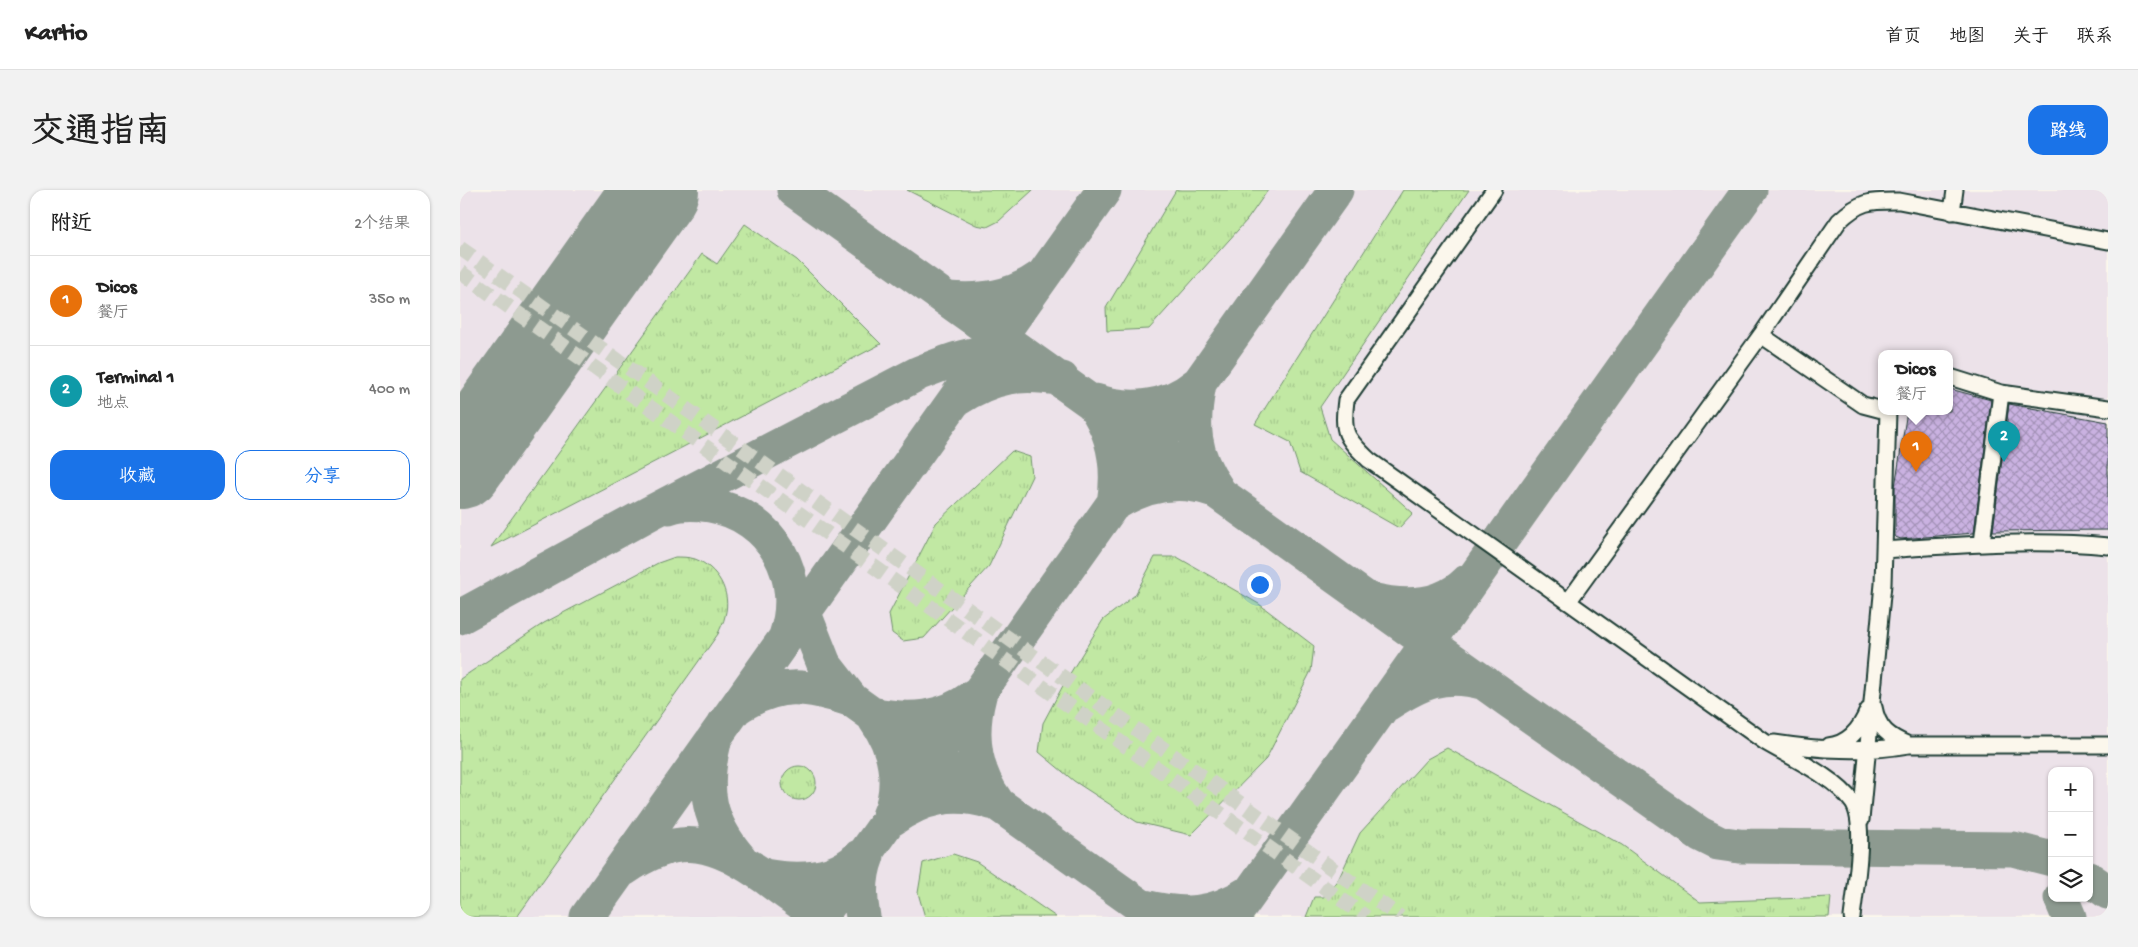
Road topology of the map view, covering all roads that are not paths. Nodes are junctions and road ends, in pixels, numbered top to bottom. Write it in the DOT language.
graph roads {
  1 [pos="1494,190"];
  2 [pos="1955,190"];
  3 [pos="1952,212"];
  4 [pos="2108,241"];
  5 [pos="1761,335"];
  6 [pos="1953,379"];
  7 [pos="2002,393"];
  8 [pos="2108,408"];
  9 [pos="1878,409"];
  10 [pos="1885,415"];
  11 [pos="1982,543"];
  12 [pos="2108,546"];
  13 [pos="1884,550"];
  14 [pos="1568,602"];
  15 [pos="1873,697"];
  16 [pos="1765,742"];
  17 [pos="1909,744"];
  18 [pos="2108,745"];
  19 [pos="1804,748"];
  20 [pos="1868,751"];
  21 [pos="1864,784"];
  22 [pos="1860,829"];
  23 [pos="1852,917"];
  1 -- 14 [label="lane"];
  2 -- 3 [label="lane"];
  3 -- 4 [label="lane"];
  3 -- 5 [label="lane"];
  5 -- 9 [label="lane"];
  5 -- 14 [label="lane"];
  6 -- 7 [label="lane"];
  7 -- 8 [label="lane"];
  7 -- 11 [label="lane"];
  10 -- 13 [label="lane"];
  11 -- 12 [label="lane"];
  11 -- 13 [label="lane"];
  13 -- 15 [label="lane"];
  14 -- 16 [label="lane"];
  15 -- 17 [label="lane"];
  15 -- 19 [label="lane"];
  15 -- 20 [label="lane"];
  16 -- 19 [label="lane"];
  16 -- 22 [label="lane"];
  17 -- 18 [label="lane"];
  17 -- 20 [label="lane"];
  17 -- 21 [label="lane"];
  19 -- 20 [label="lane"];
  20 -- 21 [label="lane"];
  21 -- 22 [label="lane"];
  22 -- 23 [label="lane"];
}
